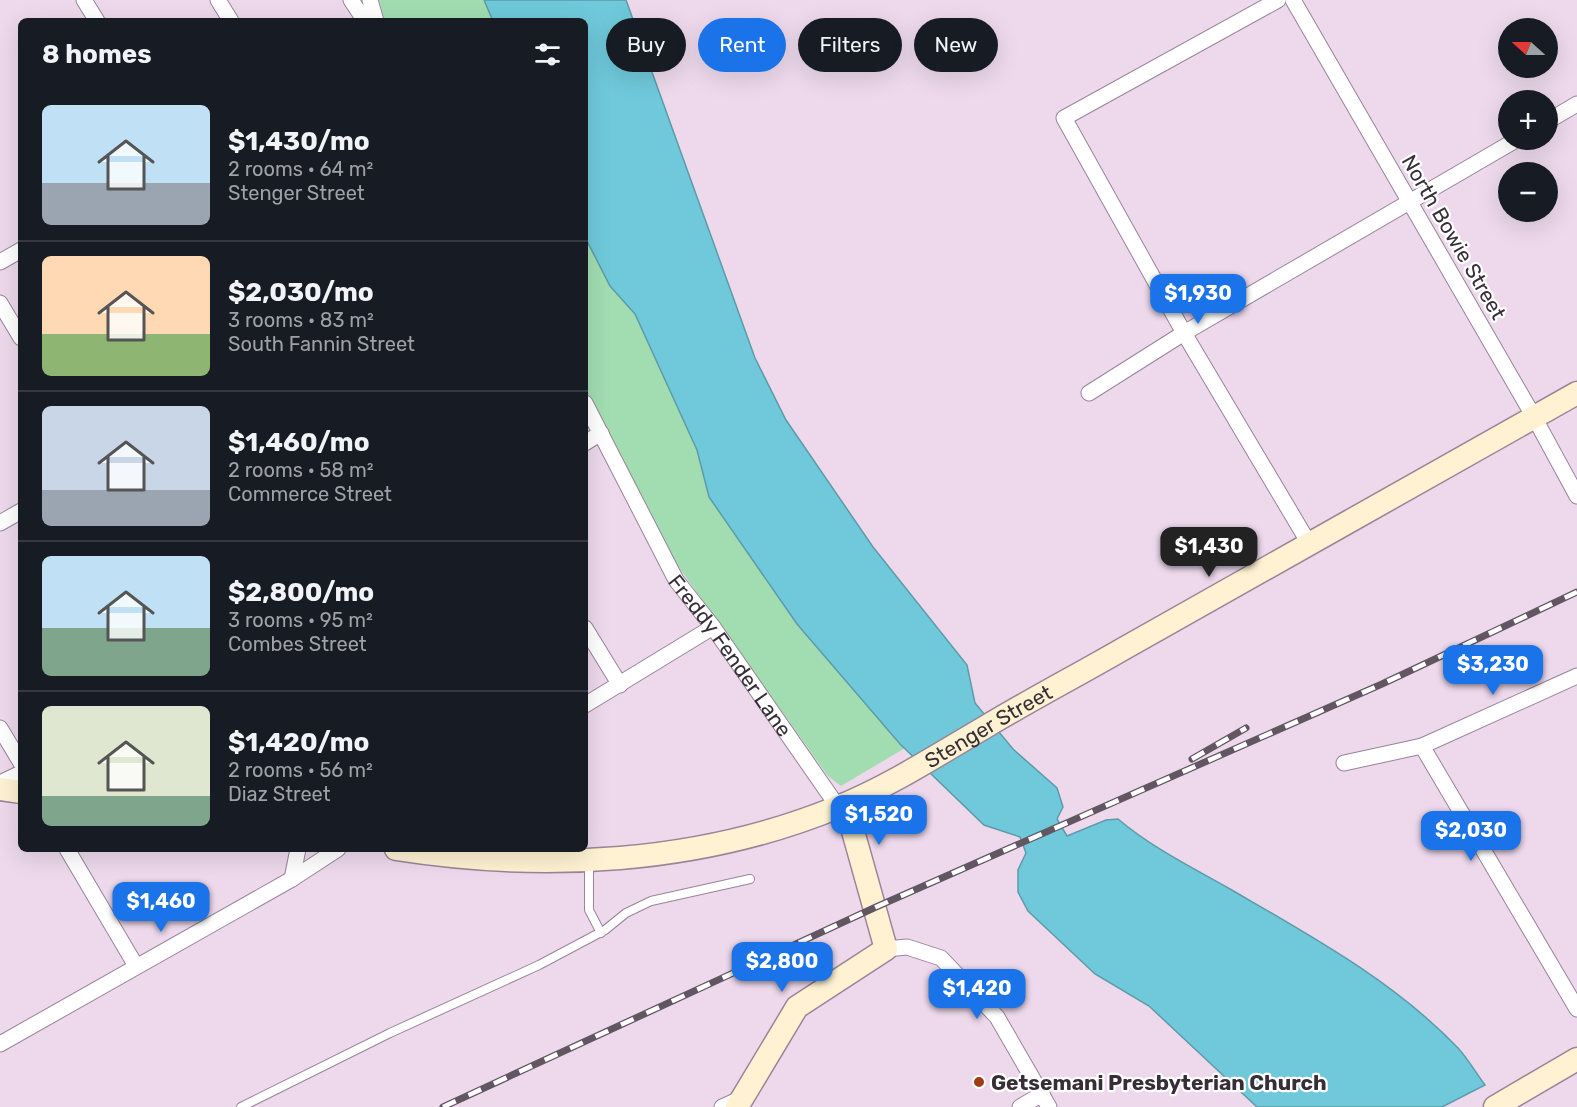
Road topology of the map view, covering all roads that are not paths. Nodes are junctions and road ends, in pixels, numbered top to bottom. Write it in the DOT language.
graph roads {
  1 [pos="84,0"];
  2 [pos="218,0"];
  3 [pos="351,0"];
  4 [pos="370,0"];
  5 [pos="1278,0"];
  6 [pos="1293,0"];
  7 [pos="95,18"];
  8 [pos="229,18"];
  9 [pos="363,18"];
  10 [pos="375,18"];
  11 [pos="1577,104"];
  12 [pos="1558,115"];
  13 [pos="1499,150"];
  14 [pos="1409,202"];
  15 [pos="18,252"];
  16 [pos="0,262"];
  17 [pos="0,303"];
  18 [pos="18,333"];
  19 [pos="1184,333"];
  20 [pos="1089,393"];
  21 [pos="1577,393"];
  22 [pos="588,409"];
  23 [pos="1534,417"];
  24 [pos="601,434"];
  25 [pos="588,442"];
  26 [pos="1577,496"];
  27 [pos="18,513"];
  28 [pos="0,523"];
  29 [pos="1310,545"];
  30 [pos="713,627"];
  31 [pos="588,633"];
  32 [pos="1577,676"];
  33 [pos="620,685"];
  34 [pos="588,703"];
  35 [pos="0,728"];
  36 [pos="1422,746"];
  37 [pos="18,758"];
  38 [pos="1344,763"];
  39 [pos="18,774"];
  40 [pos="0,783"];
  41 [pos="0,789"];
  42 [pos="18,792"];
  43 [pos="838,807"];
  44 [pos="69,852"];
  45 [pos="297,852"];
  46 [pos="333,852"];
  47 [pos="423,852"];
  48 [pos="578,856"];
  49 [pos="292,879"];
  50 [pos="750,879"];
  51 [pos="601,933"];
  52 [pos="886,950"];
  53 [pos="136,966"];
  54 [pos="1577,1009"];
  55 [pos="0,1044"];
  56 [pos="1577,1059"];
  57 [pos="1046,1101"];
  58 [pos="737,1105"];
  59 [pos="241,1107"];
  60 [pos="1020,1107"];
  61 [pos="1495,1107"];
  1 -- 7 [label="street"];
  2 -- 8 [label="street"];
  3 -- 9 [label="street"];
  4 -- 10 [label="street"];
  5 -- 19 [label="street"];
  6 -- 14 [label="street, North Bowie Street"];
  11 -- 12 [label="street"];
  13 -- 14 [label="street"];
  14 -- 19 [label="street"];
  14 -- 23 [label="street, North Bowie Street"];
  15 -- 16 [label="street"];
  17 -- 18 [label="street"];
  19 -- 20 [label="street"];
  19 -- 29 [label="street"];
  21 -- 23 [label="street, Stenger Street"];
  22 -- 24 [label="street, Freddy Fender Lane"];
  23 -- 26 [label="street, North Bowie Street"];
  23 -- 29 [label="street, Stenger Street"];
  24 -- 25 [label="street"];
  24 -- 30 [label="street, Freddy Fender Lane"];
  27 -- 28 [label="street"];
  29 -- 43 [label="street, Stenger Street"];
  30 -- 33 [label="street"];
  30 -- 43 [label="street, Freddy Fender Lane"];
  31 -- 33 [label="street"];
  32 -- 36 [label="street"];
  33 -- 34 [label="street"];
  35 -- 37 [label="street"];
  36 -- 38 [label="street"];
  36 -- 54 [label="street"];
  39 -- 40 [label="street"];
  41 -- 42 [label="street"];
  43 -- 48 [label="street, Stenger Street"];
  43 -- 52 [label="street, Freddy Fender Lane"];
  44 -- 53 [label="street"];
  45 -- 49 [label="street"];
  46 -- 49 [label="street"];
  47 -- 48 [label="street, Stenger Street"];
  48 -- 51 [label="lane"];
  49 -- 53 [label="street"];
  50 -- 51 [label="lane"];
  51 -- 59 [label="lane"];
  52 -- 57 [label="street"];
  52 -- 58 [label="street"];
  53 -- 55 [label="street"];
  56 -- 61 [label="street"];
  57 -- 60 [label="street"];
}
